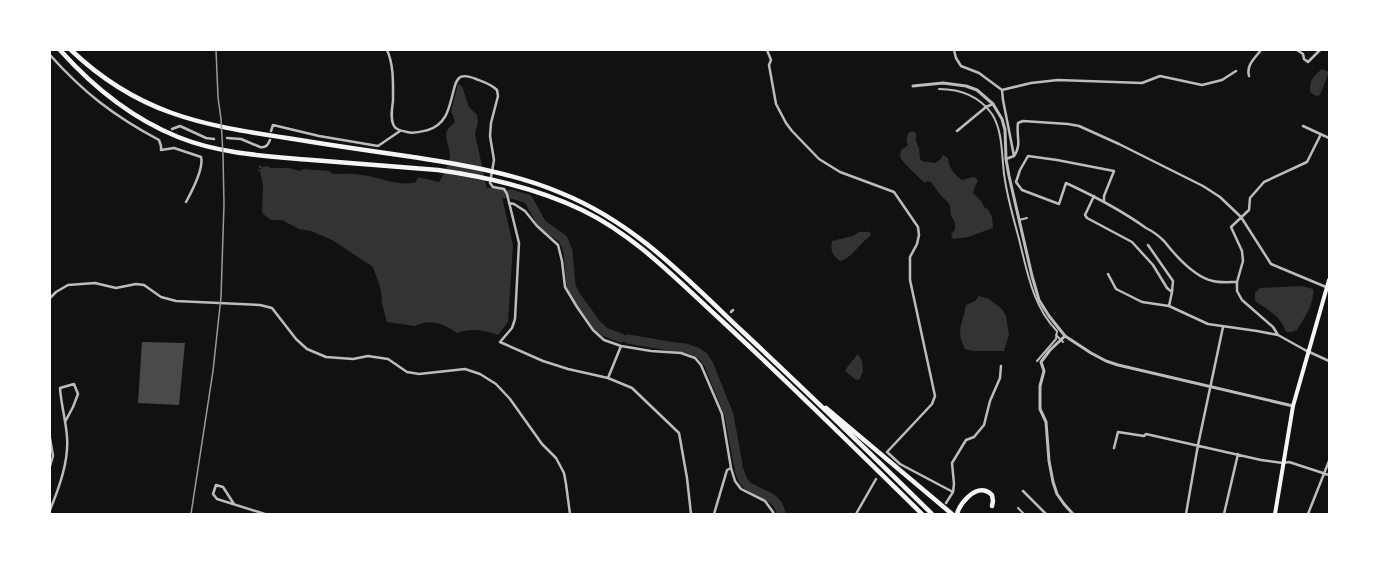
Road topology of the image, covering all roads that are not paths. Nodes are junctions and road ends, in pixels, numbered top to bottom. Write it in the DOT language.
graph roads {
  1 [pos="60,50"];
  2 [pos="70,50"];
  3 [pos="387,50"];
  4 [pos="767,50"];
  5 [pos="954,50"];
  6 [pos="1261,50"];
  7 [pos="1297,50"];
  8 [pos="1320,50"];
  9 [pos="50,55"];
  10 [pos="1236,71"];
  11 [pos="1249,76"];
  12 [pos="913,86"];
  13 [pos="939,89"];
  14 [pos="1002,90"];
  15 [pos="993,104"];
  16 [pos="986,107"];
  17 [pos="1303,126"];
  18 [pos="172,129"];
  19 [pos="957,130"];
  20 [pos="271,131"];
  21 [pos="400,131"];
  22 [pos="1321,134"];
  23 [pos="227,138"];
  24 [pos="1329,138"];
  25 [pos="214,139"];
  26 [pos="270,140"];
  27 [pos="1014,156"];
  28 [pos="1006,159"];
  29 [pos="1094,196"];
  30 [pos="1104,201"];
  31 [pos="186,202"];
  32 [pos="509,203"];
  33 [pos="1241,217"];
  34 [pos="1027,218"];
  35 [pos="1016,220"];
  36 [pos="1148,245"];
  37 [pos="1108,274"];
  38 [pos="1329,280"];
  39 [pos="1237,282"];
  40 [pos="1327,288"];
  41 [pos="1172,292"];
  42 [pos="50,298"];
  43 [pos="1169,306"];
  44 [pos="1224,327"];
  45 [pos="1056,335"];
  46 [pos="1278,335"];
  47 [pos="1065,336"];
  48 [pos="1062,341"];
  49 [pos="621,346"];
  50 [pos="1309,351"];
  51 [pos="1037,361"];
  52 [pos="1329,361"];
  53 [pos="1001,366"];
  54 [pos="608,378"];
  55 [pos="1211,386"];
  56 [pos="818,404"];
  57 [pos="1294,406"];
  58 [pos="65,422"];
  59 [pos="50,438"];
  60 [pos="1198,445"];
  61 [pos="1114,448"];
  62 [pos="1238,454"];
  63 [pos="1329,461"];
  64 [pos="1283,463"];
  65 [pos="50,466"];
  66 [pos="731,468"];
  67 [pos="1324,473"];
  68 [pos="1329,475"];
  69 [pos="876,479"];
  70 [pos="1023,491"];
  71 [pos="953,492"];
  72 [pos="50,497"];
  73 [pos="55,498"];
  74 [pos="946,503"];
  75 [pos="234,504"];
  76 [pos="992,506"];
  77 [pos="1018,508"];
  78 [pos="50,510"];
  79 [pos="265,514"];
  80 [pos="570,514"];
  81 [pos="691,514"];
  82 [pos="714,514"];
  83 [pos="774,514"];
  84 [pos="856,514"];
  85 [pos="922,514"];
  86 [pos="932,514"];
  87 [pos="951,514"];
  88 [pos="957,514"];
  89 [pos="1024,514"];
  90 [pos="1046,514"];
  91 [pos="1073,514"];
  92 [pos="1186,514"];
  93 [pos="1224,514"];
  94 [pos="1275,514"];
  95 [pos="1308,514"];
  1 -- 85 [label="highway"];
  2 -- 56 [label="highway"];
  3 -- 21 [label="street"];
  4 -- 71 [label="street"];
  5 -- 14 [label="street"];
  6 -- 11 [label="street"];
  7 -- 8 [label="street"];
  9 -- 31 [label="street"];
  10 -- 14 [label="street"];
  12 -- 15 [label="street"];
  13 -- 16 [label="street"];
  14 -- 27 [label="street"];
  15 -- 16 [label="street"];
  15 -- 28 [label="street"];
  16 -- 19 [label="street"];
  16 -- 35 [label="street"];
  17 -- 22 [label="street"];
  18 -- 25 [label="street"];
  20 -- 21 [label="street"];
  21 -- 32 [label="street"];
  22 -- 24 [label="street"];
  22 -- 33 [label="street"];
  23 -- 26 [label="street"];
  27 -- 28 [label="street"];
  27 -- 33 [label="street"];
  28 -- 35 [label="street"];
  29 -- 30 [label="street"];
  29 -- 30 [label="street"];
  29 -- 41 [label="street"];
  30 -- 39 [label="street"];
  32 -- 49 [label="street"];
  32 -- 54 [label="street"];
  33 -- 39 [label="street"];
  33 -- 40 [label="street"];
  34 -- 35 [label="street"];
  35 -- 45 [label="street"];
  35 -- 47 [label="street"];
  36 -- 41 [label="street"];
  37 -- 43 [label="street"];
  38 -- 40 [label="main road"];
  39 -- 46 [label="street"];
  40 -- 50 [label="main road"];
  41 -- 43 [label="street"];
  42 -- 80 [label="street"];
  43 -- 44 [label="street"];
  44 -- 46 [label="street"];
  44 -- 55 [label="street"];
  45 -- 48 [label="street"];
  45 -- 51 [label="street"];
  46 -- 50 [label="street"];
  47 -- 48 [label="street"];
  47 -- 55 [label="street"];
  48 -- 91 [label="street"];
  49 -- 54 [label="street"];
  49 -- 66 [label="street"];
  50 -- 52 [label="street"];
  50 -- 57 [label="main road"];
  53 -- 71 [label="street"];
  54 -- 81 [label="street"];
  55 -- 57 [label="street"];
  55 -- 60 [label="street"];
  56 -- 86 [label="highway"];
  56 -- 87 [label="highway"];
  57 -- 64 [label="main road"];
  58 -- 58 [label="street"];
  58 -- 73 [label="street"];
  59 -- 65 [label="street"];
  60 -- 61 [label="street"];
  60 -- 62 [label="street"];
  60 -- 92 [label="street"];
  62 -- 64 [label="street"];
  62 -- 93 [label="street"];
  63 -- 67 [label="street"];
  64 -- 67 [label="street"];
  64 -- 94 [label="main road"];
  66 -- 82 [label="street"];
  66 -- 83 [label="street"];
  67 -- 68 [label="street"];
  67 -- 95 [label="street"];
  69 -- 84 [label="street"];
  70 -- 90 [label="street"];
  71 -- 74 [label="street"];
  72 -- 73 [label="street"];
  73 -- 78 [label="street"];
  75 -- 75 [label="street"];
  75 -- 79 [label="street"];
  76 -- 88 [label="highway"];
  77 -- 89 [label="street"];
}
